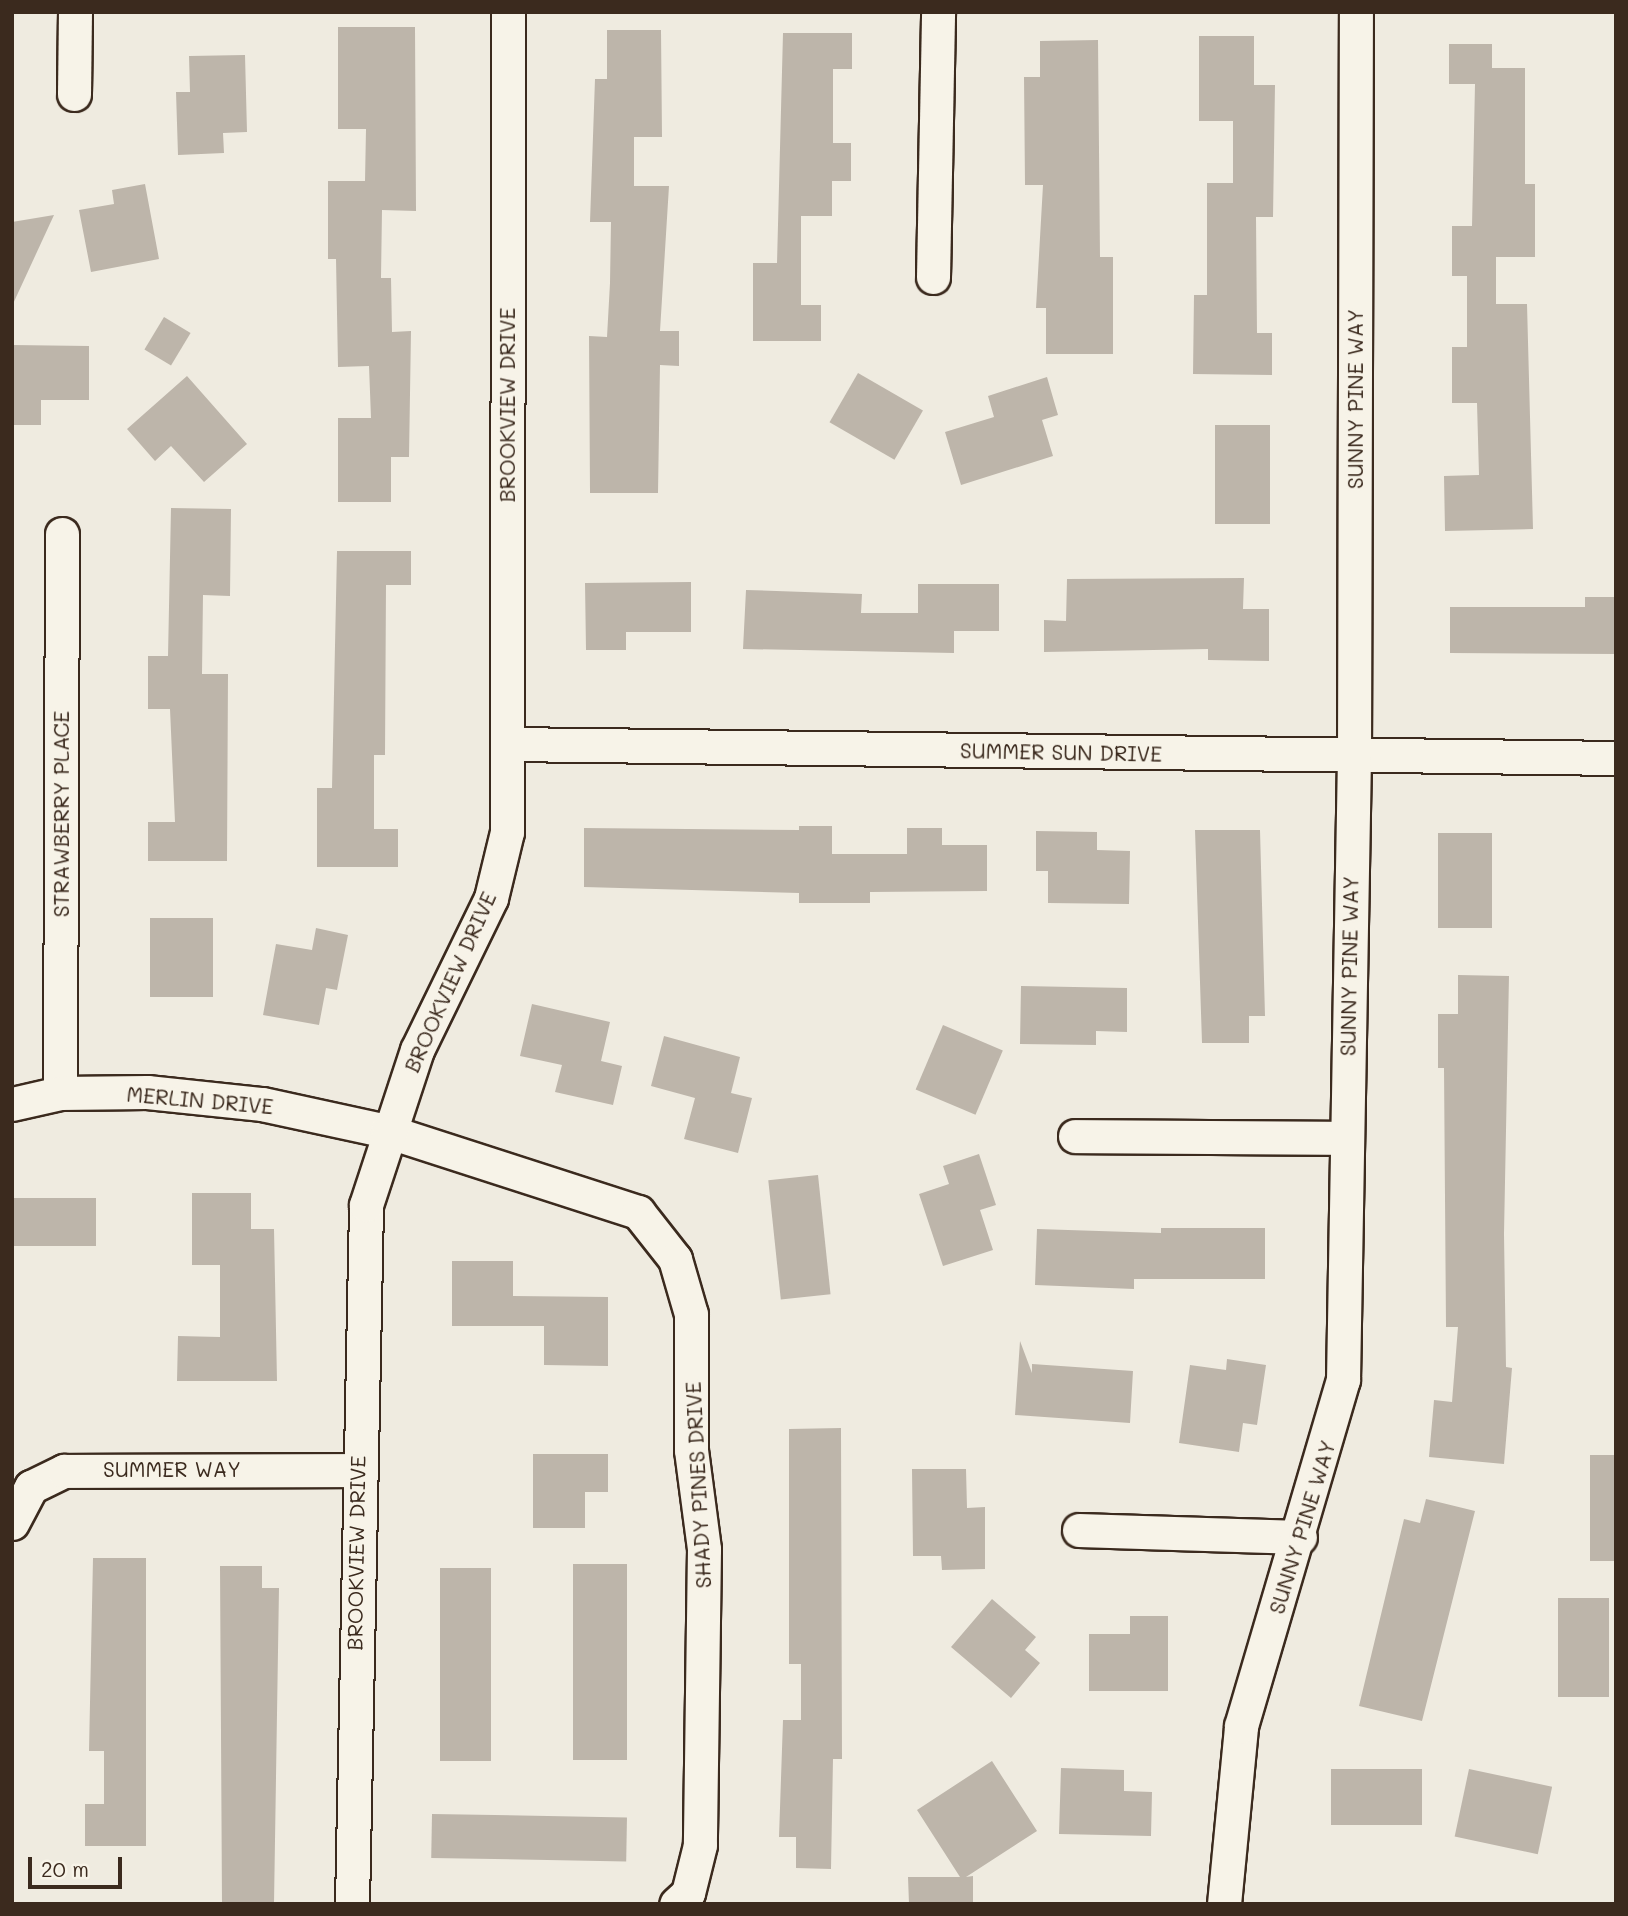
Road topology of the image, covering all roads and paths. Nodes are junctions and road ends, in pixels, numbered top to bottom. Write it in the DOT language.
graph roads {
  1 [pos="75,12"];
  2 [pos="508,12"];
  3 [pos="938,12"];
  4 [pos="1356,12"];
  5 [pos="75,94"];
  6 [pos="933,277"];
  7 [pos="62,534"];
  8 [pos="507,744"];
  9 [pos="1354,755"];
  10 [pos="1616,758"];
  11 [pos="60,1093"];
  12 [pos="12,1104"];
  13 [pos="387,1131"];
  14 [pos="1075,1136"];
  15 [pos="1345,1138"];
  16 [pos="357,1470"];
  17 [pos="12,1523"];
  18 [pos="1079,1530"];
  19 [pos="1300,1537"];
  20 [pos="352,1904"];
  21 [pos="676,1904"];
  22 [pos="1224,1904"];
  1 -- 5 [label="street"];
  2 -- 8 [label="street, BROOKVIEW DRIVE"];
  3 -- 6 [label="street"];
  4 -- 9 [label="street, SUNNY PINE WAY"];
  7 -- 11 [label="street, STRAWBERRY PLACE"];
  8 -- 9 [label="street, SUMMER SUN DRIVE"];
  8 -- 13 [label="street, BROOKVIEW DRIVE"];
  9 -- 10 [label="street, SUMMER SUN DRIVE"];
  9 -- 15 [label="street, SUNNY PINE WAY"];
  11 -- 12 [label="street, MERLIN DRIVE"];
  11 -- 13 [label="street, MERLIN DRIVE"];
  13 -- 16 [label="street, BROOKVIEW DRIVE"];
  13 -- 21 [label="street, SHADY PINES DRIVE"];
  14 -- 15 [label="street"];
  15 -- 19 [label="street, SUNNY PINE WAY"];
  16 -- 17 [label="street, SUMMER WAY"];
  16 -- 20 [label="street, BROOKVIEW DRIVE"];
  18 -- 19 [label="street"];
  19 -- 22 [label="street, SUNNY PINE WAY"];
}
